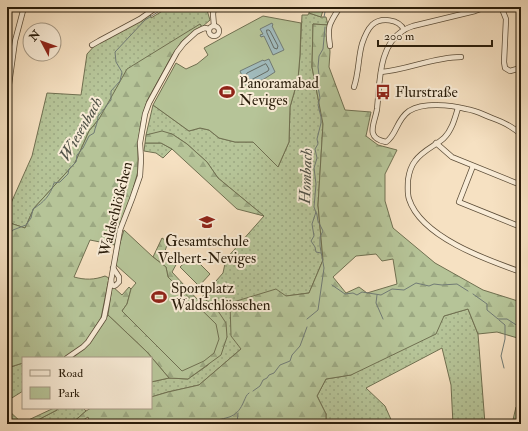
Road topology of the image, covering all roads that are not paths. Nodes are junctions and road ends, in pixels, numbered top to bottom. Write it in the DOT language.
graph roads {
  1 [pos="24,7"];
  2 [pos="157,7"];
  3 [pos="213,7"];
  4 [pos="340,7"];
  5 [pos="486,7"];
  6 [pos="500,7"];
  7 [pos="404,30"];
  8 [pos="92,45"];
  9 [pos="330,46"];
  10 [pos="461,57"];
  11 [pos="521,66"];
  12 [pos="381,72"];
  13 [pos="354,87"];
  14 [pos="7,100"];
  15 [pos="458,108"];
  16 [pos="521,135"];
  17 [pos="436,143"];
  18 [pos="473,166"];
  19 [pos="521,185"];
  20 [pos="521,227"];
  21 [pos="113,268"];
  22 [pos="520,270"];
  23 [pos="111,280"];
  24 [pos="68,357"];
  1 -- 14 [label="street"];
  2 -- 8 [label="street"];
  3 -- 21 [label="street, Waldschlößchen"];
  4 -- 9 [label="street"];
  5 -- 7 [label="street"];
  6 -- 11 [label="street"];
  7 -- 12 [label="street"];
  7 -- 13 [label="street"];
  10 -- 12 [label="street"];
  12 -- 15 [label="street"];
  15 -- 16 [label="street"];
  15 -- 17 [label="street"];
  17 -- 18 [label="street"];
  17 -- 22 [label="street"];
  18 -- 19 [label="street"];
  18 -- 20 [label="street"];
  21 -- 23 [label="street, Waldschlößchen"];
  21 -- 23 [label="street"];
  23 -- 24 [label="street, Waldschlößchen"];
}
